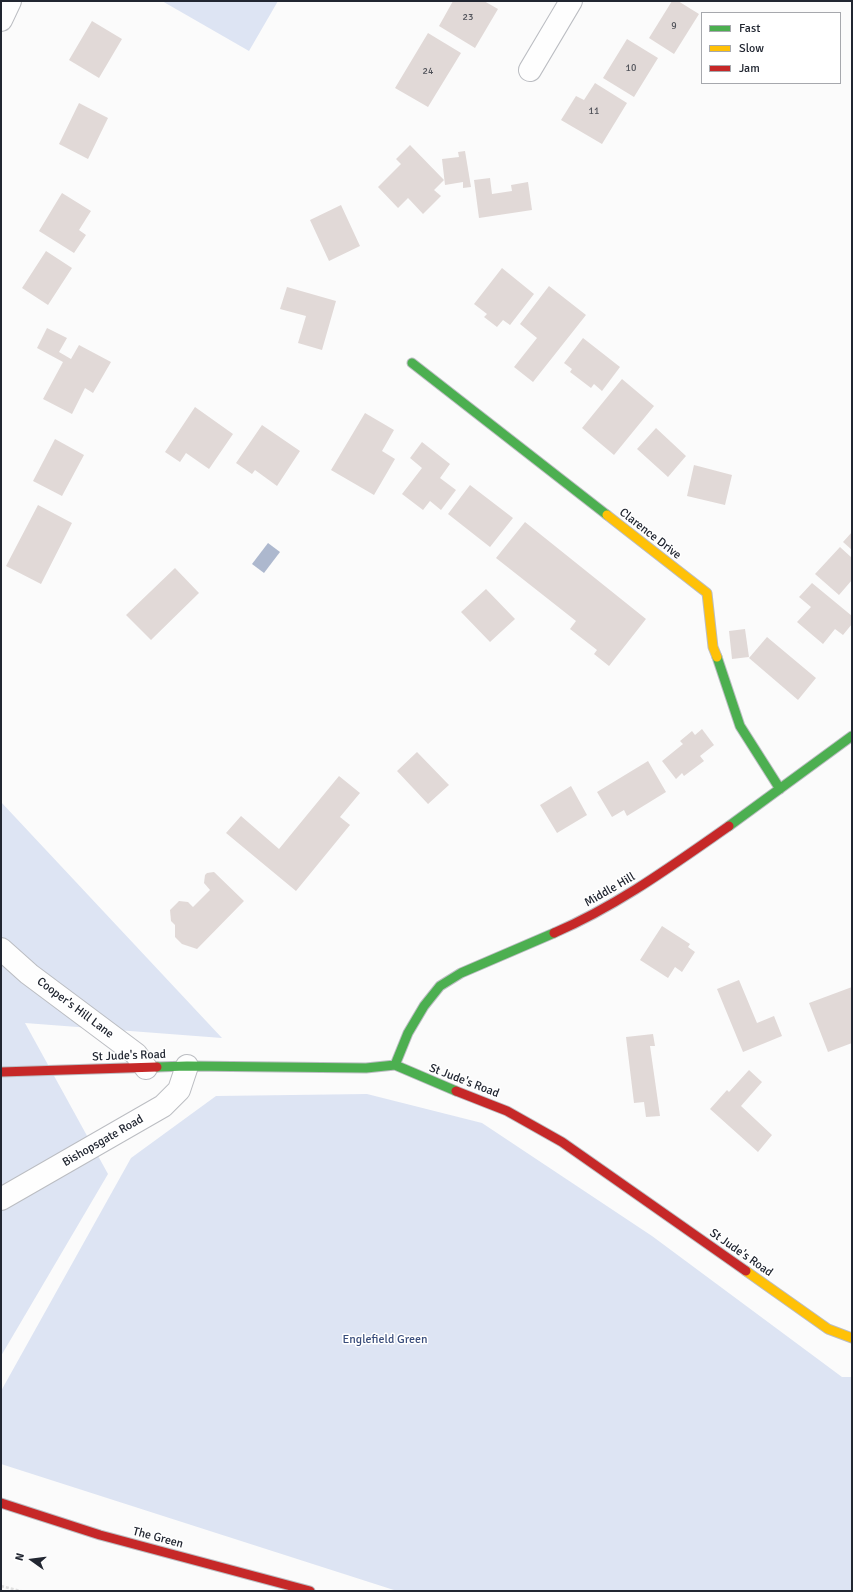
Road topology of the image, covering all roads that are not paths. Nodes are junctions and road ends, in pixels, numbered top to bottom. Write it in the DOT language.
graph roads {
  1 [pos="10,1"];
  2 [pos="571,1"];
  3 [pos="1,20"];
  4 [pos="530,70"];
  5 [pos="412,363"];
  6 [pos="852,736"];
  7 [pos="780,789"];
  8 [pos="1,949"];
  9 [pos="187,1066"];
  10 [pos="395,1066"];
  11 [pos="146,1068"];
  12 [pos="1,1072"];
  13 [pos="1,1199"];
  14 [pos="852,1338"];
  15 [pos="1,1502"];
  16 [pos="310,1591"];
  1 -- 3 [label="street"];
  2 -- 4 [label="street"];
  5 -- 7 [label="street, Clarence Drive"];
  6 -- 7 [label="street, Middle Hill"];
  7 -- 10 [label="street, Middle Hill"];
  8 -- 11 [label="street, Cooper's Hill Lane"];
  9 -- 10 [label="street, St Jude's Road"];
  9 -- 11 [label="street, St Jude's Road"];
  9 -- 13 [label="street, Bishopsgate Road"];
  10 -- 14 [label="street, St Jude's Road"];
  11 -- 12 [label="street, St Jude's Road"];
  15 -- 16 [label="street, The Green"];
}
